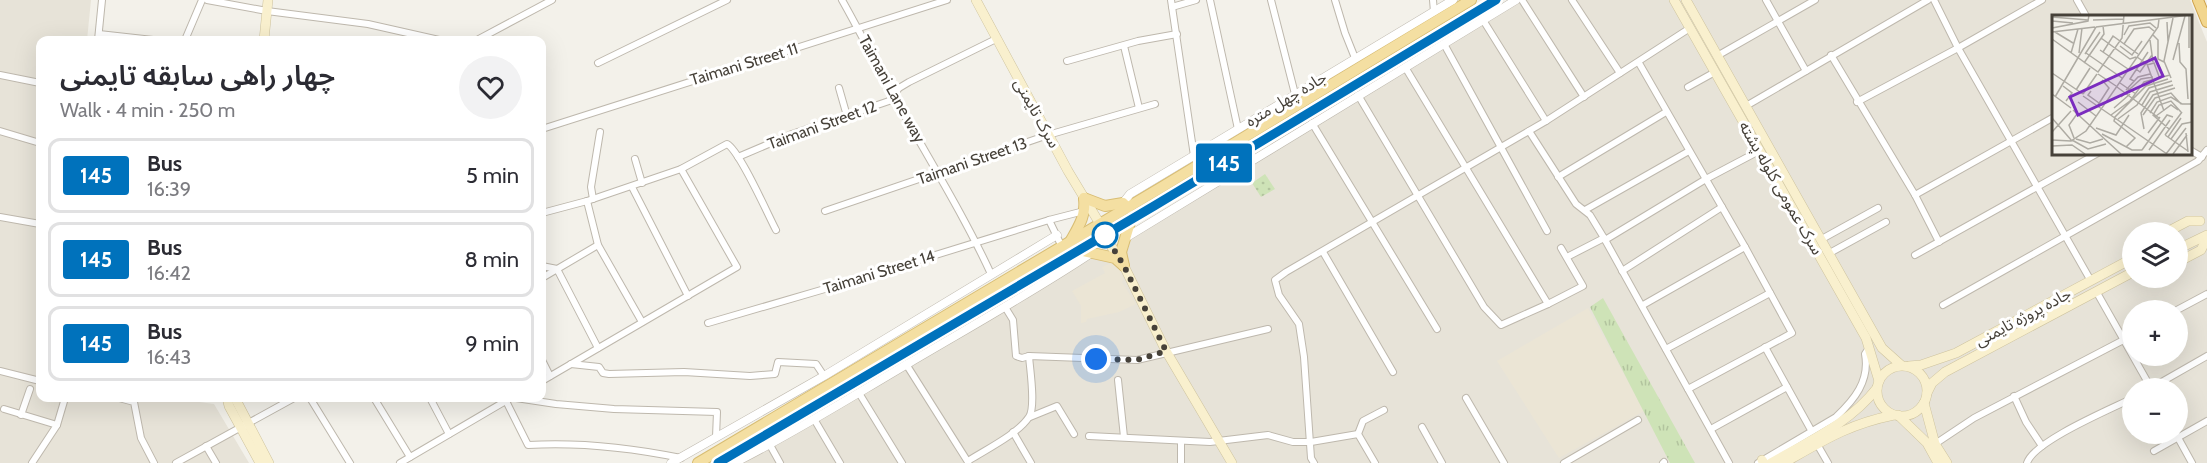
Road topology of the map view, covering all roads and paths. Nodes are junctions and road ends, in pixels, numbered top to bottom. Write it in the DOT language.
graph roads {
  1 [pos="102,0"];
  2 [pos="202,0"];
  3 [pos="207,0"];
  4 [pos="268,0"];
  5 [pos="552,0"];
  6 [pos="727,0"];
  7 [pos="842,0"];
  8 [pos="947,0"];
  9 [pos="976,0"];
  10 [pos="1196,0"];
  11 [pos="1210,0"];
  12 [pos="1271,0"];
  13 [pos="1335,0"];
  14 [pos="1433,0"];
  15 [pos="1453,0"];
  16 [pos="1471,0"];
  17 [pos="1496,0"];
  18 [pos="1516,0"];
  19 [pos="1522,0"];
  20 [pos="1572,0"];
  21 [pos="1674,0"];
  22 [pos="1686,0"];
  23 [pos="1766,0"];
  24 [pos="1815,0"];
  25 [pos="1928,0"];
  26 [pos="1934,0"];
  27 [pos="2042,0"];
  28 [pos="2077,0"];
  29 [pos="2198,0"];
  30 [pos="1172,3"];
  31 [pos="267,11"];
  32 [pos="1434,12"];
  33 [pos="2085,15"];
  34 [pos="1483,20"];
  35 [pos="1778,22"];
  36 [pos="2207,22"];
  37 [pos="1690,28"];
  38 [pos="858,29"];
  39 [pos="1177,34"];
  40 [pos="98,36"];
  41 [pos="186,36"];
  42 [pos="264,36"];
  43 [pos="421,36"];
  44 [pos="484,36"];
  45 [pos="996,39"];
  46 [pos="1444,44"];
  47 [pos="1124,46"];
  48 [pos="1958,48"];
  49 [pos="1831,55"];
  50 [pos="1717,56"];
  51 [pos="1355,58"];
  52 [pos="1067,61"];
  53 [pos="598,63"];
  54 [pos="1639,63"];
  55 [pos="1405,67"];
  56 [pos="1806,70"];
  57 [pos="1715,72"];
  58 [pos="1620,73"];
  59 [pos="0,75"];
  60 [pos="36,82"];
  61 [pos="1688,87"];
  62 [pos="839,88"];
  63 [pos="1330,93"];
  64 [pos="893,94"];
  65 [pos="1295,94"];
  66 [pos="1358,95"];
  67 [pos="1584,97"];
  68 [pos="1857,102"];
  69 [pos="1155,104"];
  70 [pos="1746,106"];
  71 [pos="1139,108"];
  72 [pos="1666,112"];
  73 [pos="848,116"];
  74 [pos="2052,118"];
  75 [pos="1546,121"];
  76 [pos="1312,123"];
  77 [pos="546,128"];
  78 [pos="1238,129"];
  79 [pos="1529,131"];
  80 [pos="0,132"];
  81 [pos="600,132"];
  82 [pos="1048,135"];
  83 [pos="2013,140"];
  84 [pos="36,142"];
  85 [pos="1501,147"];
  86 [pos="2207,150"];
  87 [pos="1689,151"];
  88 [pos="1759,151"];
  89 [pos="2192,151"];
  90 [pos="2096,154"];
  91 [pos="1194,156"];
  92 [pos="738,157"];
  93 [pos="2202,157"];
  94 [pos="635,159"];
  95 [pos="1465,167"];
  96 [pos="681,169"];
  97 [pos="939,172"];
  98 [pos="1212,177"];
  99 [pos="1558,177"];
  100 [pos="1706,179"];
  101 [pos="642,183"];
  102 [pos="1160,183"];
  103 [pos="2038,186"];
  104 [pos="632,187"];
  105 [pos="1915,195"];
  106 [pos="1418,196"];
  107 [pos="1084,198"];
  108 [pos="590,200"];
  109 [pos="1125,206"];
  110 [pos="1722,207"];
  111 [pos="1878,208"];
  112 [pos="1584,210"];
  113 [pos="825,211"];
  114 [pos="1086,211"];
  115 [pos="546,212"];
  116 [pos="0,217"];
  117 [pos="1131,219"];
  118 [pos="2203,219"];
  119 [pos="1049,220"];
  120 [pos="1886,222"];
  121 [pos="2188,222"];
  122 [pos="36,223"];
  123 [pos="1373,223"];
  124 [pos="1100,224"];
  125 [pos="2188,227"];
  126 [pos="776,230"];
  127 [pos="1547,231"];
  128 [pos="2066,234"];
  129 [pos="1057,235"];
  130 [pos="1104,235"];
  131 [pos="2207,236"];
  132 [pos="1126,237"];
  133 [pos="1605,239"];
  134 [pos="1820,240"];
  135 [pos="976,242"];
  136 [pos="1938,242"];
  137 [pos="1066,244"];
  138 [pos="598,245"];
  139 [pos="2188,245"];
  140 [pos="1745,247"];
  141 [pos="1561,248"];
  142 [pos="1323,252"];
  143 [pos="1828,254"];
  144 [pos="1915,255"];
  145 [pos="1075,256"];
  146 [pos="1567,257"];
  147 [pos="2188,257"];
  148 [pos="2122,264"];
  149 [pos="1124,266"];
  150 [pos="546,267"];
  151 [pos="556,269"];
  152 [pos="1622,271"];
  153 [pos="991,274"];
  154 [pos="546,275"];
  155 [pos="1044,277"];
  156 [pos="2122,278"];
  157 [pos="2091,281"];
  158 [pos="2097,291"];
  159 [pos="1770,293"];
  160 [pos="2207,294"];
  161 [pos="688,296"];
  162 [pos="1548,304"];
  163 [pos="2188,304"];
  164 [pos="1643,305"];
  165 [pos="1942,305"];
  166 [pos="1005,307"];
  167 [pos="642,322"];
  168 [pos="708,323"];
  169 [pos="1268,329"];
  170 [pos="1437,329"];
  171 [pos="2122,338"];
  172 [pos="2122,341"];
  173 [pos="1765,347"];
  174 [pos="598,348"];
  175 [pos="1869,348"];
  176 [pos="1666,349"];
  177 [pos="1166,351"];
  178 [pos="1029,356"];
  179 [pos="2207,357"];
  180 [pos="571,363"];
  181 [pos="906,364"];
  182 [pos="1905,366"];
  183 [pos="546,368"];
  184 [pos="0,371"];
  185 [pos="1393,372"];
  186 [pos="550,376"];
  187 [pos="824,376"];
  188 [pos="36,378"];
  189 [pos="546,378"];
  190 [pos="2169,378"];
  191 [pos="1118,380"];
  192 [pos="1878,384"];
  193 [pos="1787,387"];
  194 [pos="30,389"];
  195 [pos="1688,389"];
  196 [pos="859,393"];
  197 [pos="2014,396"];
  198 [pos="1466,398"];
  199 [pos="1926,398"];
  200 [pos="64,402"];
  201 [pos="134,402"];
  202 [pos="228,402"];
  203 [pos="236,402"];
  204 [pos="284,402"];
  205 [pos="312,402"];
  206 [pos="377,402"];
  207 [pos="432,402"];
  208 [pos="503,402"];
  209 [pos="509,402"];
  210 [pos="537,402"];
  211 [pos="2122,404"];
  212 [pos="4,409"];
  213 [pos="1384,410"];
  214 [pos="21,415"];
  215 [pos="1896,415"];
  216 [pos="1030,417"];
  217 [pos="814,419"];
  218 [pos="1638,420"];
  219 [pos="2207,421"];
  220 [pos="57,425"];
  221 [pos="244,426"];
  222 [pos="1422,427"];
  223 [pos="1710,429"];
  224 [pos="2188,430"];
  225 [pos="1013,432"];
  226 [pos="449,434"];
  227 [pos="1074,434"];
  228 [pos="1358,434"];
  229 [pos="1089,436"];
  230 [pos="716,437"];
  231 [pos="1124,437"];
  232 [pos="1219,440"];
  233 [pos="1812,440"];
  234 [pos="1181,441"];
  235 [pos="1311,442"];
  236 [pos="1935,444"];
  237 [pos="2165,444"];
  238 [pos="2181,444"];
  239 [pos="770,445"];
  240 [pos="206,446"];
  241 [pos="2042,446"];
  242 [pos="2154,451"];
  243 [pos="411,457"];
  244 [pos="682,458"];
  245 [pos="968,462"];
  246 [pos="1764,462"];
  247 [pos="32,463"];
  248 [pos="154,463"];
  249 [pos="177,463"];
  250 [pos="216,463"];
  251 [pos="260,463"];
  252 [pos="269,463"];
  253 [pos="350,463"];
  254 [pos="400,463"];
  255 [pos="671,463"];
  256 [pos="698,463"];
  257 [pos="718,463"];
  258 [pos="734,463"];
  259 [pos="780,463"];
  260 [pos="840,463"];
  261 [pos="902,463"];
  262 [pos="1031,463"];
  263 [pos="1181,463"];
  264 [pos="1232,463"];
  265 [pos="1314,463"];
  266 [pos="1375,463"];
  267 [pos="1442,463"];
  268 [pos="1504,463"];
  269 [pos="1564,463"];
  270 [pos="1729,463"];
  271 [pos="1784,463"];
  272 [pos="1792,463"];
  273 [pos="1828,463"];
  274 [pos="1938,463"];
  275 [pos="1947,463"];
  276 [pos="2028,463"];
  277 [pos="2192,463"];
  1 -- 40 [label="street"];
  2 -- 41 [label="street"];
  3 -- 31 [label="street"];
  4 -- 31 [label="main road"];
  5 -- 44 [label="street"];
  6 -- 53 [label="street"];
  7 -- 38 [label="street, Taimani Lane way"];
  8 -- 38 [label="street, Taimani Street 11"];
  9 -- 45 [label="main road, سرک تایمنی"];
  10 -- 30 [label="street"];
  11 -- 78 [label="street"];
  12 -- 65 [label="street"];
  13 -- 51 [label="street"];
  14 -- 32 [label="street"];
  15 -- 32 [label="street, جاده چهل متره"];
  16 -- 63 [label="main road"];
  17 -- 63 [label="main road"];
  18 -- 34 [label="street, جاده چهل متره"];
  19 -- 67 [label="street"];
  20 -- 58 [label="street"];
  21 -- 37 [label="main road, سرک عمومی کلوله پشته"];
  22 -- 50 [label="main road, سرک عمومی کلوله پشته"];
  23 -- 35 [label="street"];
  24 -- 35 [label="street"];
  25 -- 49 [label="street"];
  26 -- 48 [label="street"];
  27 -- 48 [label="street"];
  28 -- 33 [label="street"];
  29 -- 36 [label="highway"];
  30 -- 39 [label="street"];
  31 -- 42 [label="main road"];
  31 -- 43 [label="street"];
  32 -- 51 [label="street, جاده چهل متره"];
  34 -- 46 [label="street, جاده چهل متره"];
  34 -- 75 [label="street"];
  35 -- 50 [label="street"];
  35 -- 56 [label="street"];
  37 -- 54 [label="street"];
  37 -- 57 [label="main road, سرک عمومی کلوله پشته"];
  38 -- 64 [label="street, Taimani Lane way"];
  38 -- 77 [label="street, Taimani Street 11"];
  39 -- 47 [label="street"];
  39 -- 91 [label="street"];
  45 -- 64 [label="street, Taimani Street 12"];
  45 -- 82 [label="main road, سرک تایمنی"];
  46 -- 55 [label="street, جاده چهل متره"];
  46 -- 85 [label="street"];
  47 -- 52 [label="street"];
  47 -- 71 [label="street"];
  48 -- 68 [label="street"];
  48 -- 83 [label="street"];
  49 -- 56 [label="street"];
  49 -- 68 [label="street"];
  50 -- 70 [label="main road, سرک عمومی کلوله پشته"];
  51 -- 65 [label="street, جاده چهل متره"];
  54 -- 58 [label="street"];
  54 -- 72 [label="street"];
  55 -- 66 [label="street, جاده چهل متره"];
  55 -- 95 [label="street"];
  56 -- 70 [label="street"];
  57 -- 61 [label="street"];
  57 -- 88 [label="main road, سرک عمومی کلوله پشته"];
  58 -- 67 [label="street"];
  59 -- 60 [label="street"];
  62 -- 73 [label="street"];
  63 -- 98 [label="main road"];
  63 -- 102 [label="main road"];
  64 -- 73 [label="street, Taimani Street 12"];
  64 -- 97 [label="street, Taimani Lane way"];
  65 -- 78 [label="street, جاده چهل متره"];
  66 -- 76 [label="street, جاده چهل متره"];
  66 -- 106 [label="street"];
  67 -- 75 [label="street"];
  68 -- 105 [label="street"];
  69 -- 71 [label="street, Taimani Street 13"];
  70 -- 134 [label="main road, سرک عمومی کلوله پشته"];
  71 -- 82 [label="street, Taimani Street 13"];
  72 -- 87 [label="street"];
  72 -- 99 [label="street"];
  73 -- 92 [label="street, Taimani Street 12"];
  74 -- 83 [label="street"];
  75 -- 79 [label="street"];
  76 -- 98 [label="street, جاده چهل متره"];
  76 -- 123 [label="street"];
  78 -- 91 [label="street, جاده چهل متره"];
  79 -- 85 [label="street"];
  79 -- 99 [label="street"];
  80 -- 84 [label="street"];
  81 -- 108 [label="street"];
  82 -- 97 [label="street, Taimani Street 13"];
  82 -- 107 [label="main road, سرک تایمنی"];
  83 -- 103 [label="street"];
  83 -- 105 [label="street"];
  85 -- 95 [label="street"];
  85 -- 127 [label="street"];
  86 -- 93 [label="street"];
  87 -- 100 [label="street"];
  87 -- 112 [label="street"];
  88 -- 100 [label="street"];
  88 -- 175 [label="main road, سرک عمومی کلوله پشته"];
  89 -- 93 [label="street"];
  90 -- 103 [label="street"];
  91 -- 102 [label="street, جاده چهل متره"];
  92 -- 96 [label="street"];
  92 -- 126 [label="street"];
  93 -- 128 [label="street"];
  94 -- 101 [label="street"];
  95 -- 106 [label="street"];
  95 -- 162 [label="street"];
  96 -- 101 [label="street"];
  96 -- 161 [label="street"];
  97 -- 113 [label="street, Taimani Street 13"];
  97 -- 135 [label="street, Taimani Lane way"];
  98 -- 117 [label="main road"];
  98 -- 132 [label="street, جاده چهل متره"];
  99 -- 112 [label="street"];
  100 -- 110 [label="street"];
  100 -- 133 [label="street"];
  101 -- 104 [label="street"];
  102 -- 109 [label="main road"];
  103 -- 128 [label="street"];
  103 -- 136 [label="street"];
  104 -- 108 [label="street"];
  104 -- 161 [label="street"];
  105 -- 136 [label="street"];
  106 -- 123 [label="street"];
  106 -- 162 [label="street"];
  107 -- 109 [label="main road"];
  107 -- 114 [label="main road"];
  107 -- 124 [label="main road, سرک تایمنی"];
  108 -- 115 [label="street"];
  108 -- 138 [label="street"];
  109 -- 124 [label="main road"];
  110 -- 140 [label="street"];
  110 -- 152 [label="street"];
  111 -- 134 [label="street"];
  112 -- 133 [label="street"];
  114 -- 119 [label="street, Taimani Street 14"];
  114 -- 137 [label="main road"];
  116 -- 122 [label="street"];
  117 -- 130 [label="main road"];
  117 -- 132 [label="main road"];
  118 -- 121 [label="main road"];
  118 -- 125 [label="main road"];
  119 -- 129 [label="street"];
  119 -- 135 [label="street, Taimani Street 14"];
  120 -- 143 [label="street"];
  123 -- 142 [label="street"];
  123 -- 170 [label="street"];
  124 -- 137 [label="main road"];
  128 -- 157 [label="street"];
  128 -- 165 [label="street"];
  129 -- 137 [label="street"];
  129 -- 153 [label="street"];
  130 -- 145 [label="main road"];
  130 -- 149 [label="main road"];
  131 -- 139 [label="main road"];
  131 -- 147 [label="main road"];
  132 -- 149 [label="main road"];
  133 -- 146 [label="street"];
  133 -- 152 [label="street"];
  134 -- 143 [label="main road, سرک عمومی کلوله پشته"];
  135 -- 153 [label="street, Taimani Lane way"];
  135 -- 168 [label="street, Taimani Street 14"];
  136 -- 144 [label="street"];
  137 -- 256 [label="main road"];
  138 -- 151 [label="street"];
  138 -- 167 [label="street"];
  140 -- 159 [label="street"];
  140 -- 164 [label="street"];
  141 -- 146 [label="street"];
  142 -- 185 [label="street"];
  142 -- 235 [label="street"];
  143 -- 182 [label="main road, سرک عمومی کلوله پشته"];
  145 -- 149 [label="main road"];
  145 -- 155 [label="main road"];
  146 -- 162 [label="street"];
  148 -- 157 [label="main road, جاده پروژه تایمنی"];
  149 -- 177 [label="main road"];
  150 -- 151 [label="street"];
  151 -- 154 [label="street"];
  151 -- 174 [label="street"];
  152 -- 164 [label="street"];
  153 -- 187 [label="street"];
  155 -- 166 [label="street"];
  155 -- 257 [label="main road"];
  156 -- 158 [label="main road, جاده پروژه تایمنی"];
  157 -- 182 [label="main road, جاده پروژه تایمنی"];
  158 -- 171 [label="street"];
  158 -- 199 [label="main road, جاده پروژه تایمنی"];
  159 -- 173 [label="street"];
  159 -- 176 [label="street"];
  160 -- 163 [label="street"];
  161 -- 167 [label="street"];
  164 -- 176 [label="street"];
  166 -- 178 [label="street"];
  166 -- 181 [label="street"];
  167 -- 174 [label="street"];
  169 -- 177 [label="street"];
  172 -- 197 [label="street"];
  173 -- 193 [label="street"];
  173 -- 195 [label="street"];
  174 -- 180 [label="street"];
  175 -- 192 [label="main road, سرک عمومی کلوله پشته"];
  175 -- 233 [label="street"];
  176 -- 195 [label="street"];
  177 -- 178 [label="street"];
  177 -- 232 [label="main road"];
  178 -- 216 [label="street"];
  179 -- 190 [label="street"];
  180 -- 186 [label="street"];
  180 -- 187 [label="street"];
  181 -- 196 [label="street"];
  181 -- 245 [label="street"];
  182 -- 192 [label="main road"];
  182 -- 199 [label="main road"];
  183 -- 186 [label="street"];
  184 -- 188 [label="street"];
  186 -- 189 [label="street"];
  187 -- 230 [label="street"];
  191 -- 231 [label="street"];
  192 -- 215 [label="main road"];
  192 -- 233 [label="main road"];
  193 -- 223 [label="street"];
  193 -- 233 [label="street"];
  194 -- 214 [label="street"];
  195 -- 223 [label="street"];
  196 -- 217 [label="street"];
  196 -- 261 [label="street"];
  197 -- 236 [label="street"];
  197 -- 241 [label="street"];
  198 -- 268 [label="street"];
  199 -- 215 [label="main road"];
  199 -- 236 [label="main road"];
  200 -- 220 [label="street"];
  201 -- 248 [label="street"];
  202 -- 221 [label="main road"];
  203 -- 221 [label="main road"];
  204 -- 221 [label="street"];
  205 -- 253 [label="street"];
  206 -- 243 [label="street"];
  207 -- 226 [label="street"];
  208 -- 226 [label="street"];
  209 -- 244 [label="street"];
  210 -- 230 [label="street"];
  211 -- 241 [label="street"];
  212 -- 214 [label="street"];
  213 -- 228 [label="street"];
  214 -- 220 [label="street"];
  215 -- 233 [label="main road"];
  215 -- 274 [label="main road"];
  216 -- 225 [label="street"];
  216 -- 227 [label="street"];
  217 -- 239 [label="street"];
  217 -- 260 [label="street"];
  218 -- 269 [label="street"];
  219 -- 224 [label="street"];
  220 -- 247 [label="street"];
  221 -- 240 [label="street"];
  221 -- 251 [label="main road"];
  221 -- 252 [label="main road"];
  222 -- 267 [label="street"];
  223 -- 270 [label="street"];
  225 -- 245 [label="street"];
  225 -- 262 [label="street"];
  226 -- 243 [label="street"];
  228 -- 235 [label="street"];
  228 -- 266 [label="street"];
  229 -- 231 [label="street"];
  230 -- 244 [label="street"];
  231 -- 234 [label="street"];
  232 -- 234 [label="street"];
  232 -- 235 [label="street"];
  232 -- 264 [label="main road"];
  233 -- 246 [label="main road"];
  233 -- 271 [label="main road"];
  233 -- 272 [label="street"];
  233 -- 273 [label="street"];
  234 -- 263 [label="street"];
  235 -- 265 [label="street"];
  236 -- 275 [label="main road"];
  237 -- 242 [label="street"];
  238 -- 277 [label="street"];
  239 -- 258 [label="street"];
  239 -- 259 [label="street"];
  240 -- 249 [label="street"];
  240 -- 250 [label="street"];
  241 -- 276 [label="street"];
  243 -- 254 [label="street"];
  244 -- 255 [label="street"];
}
